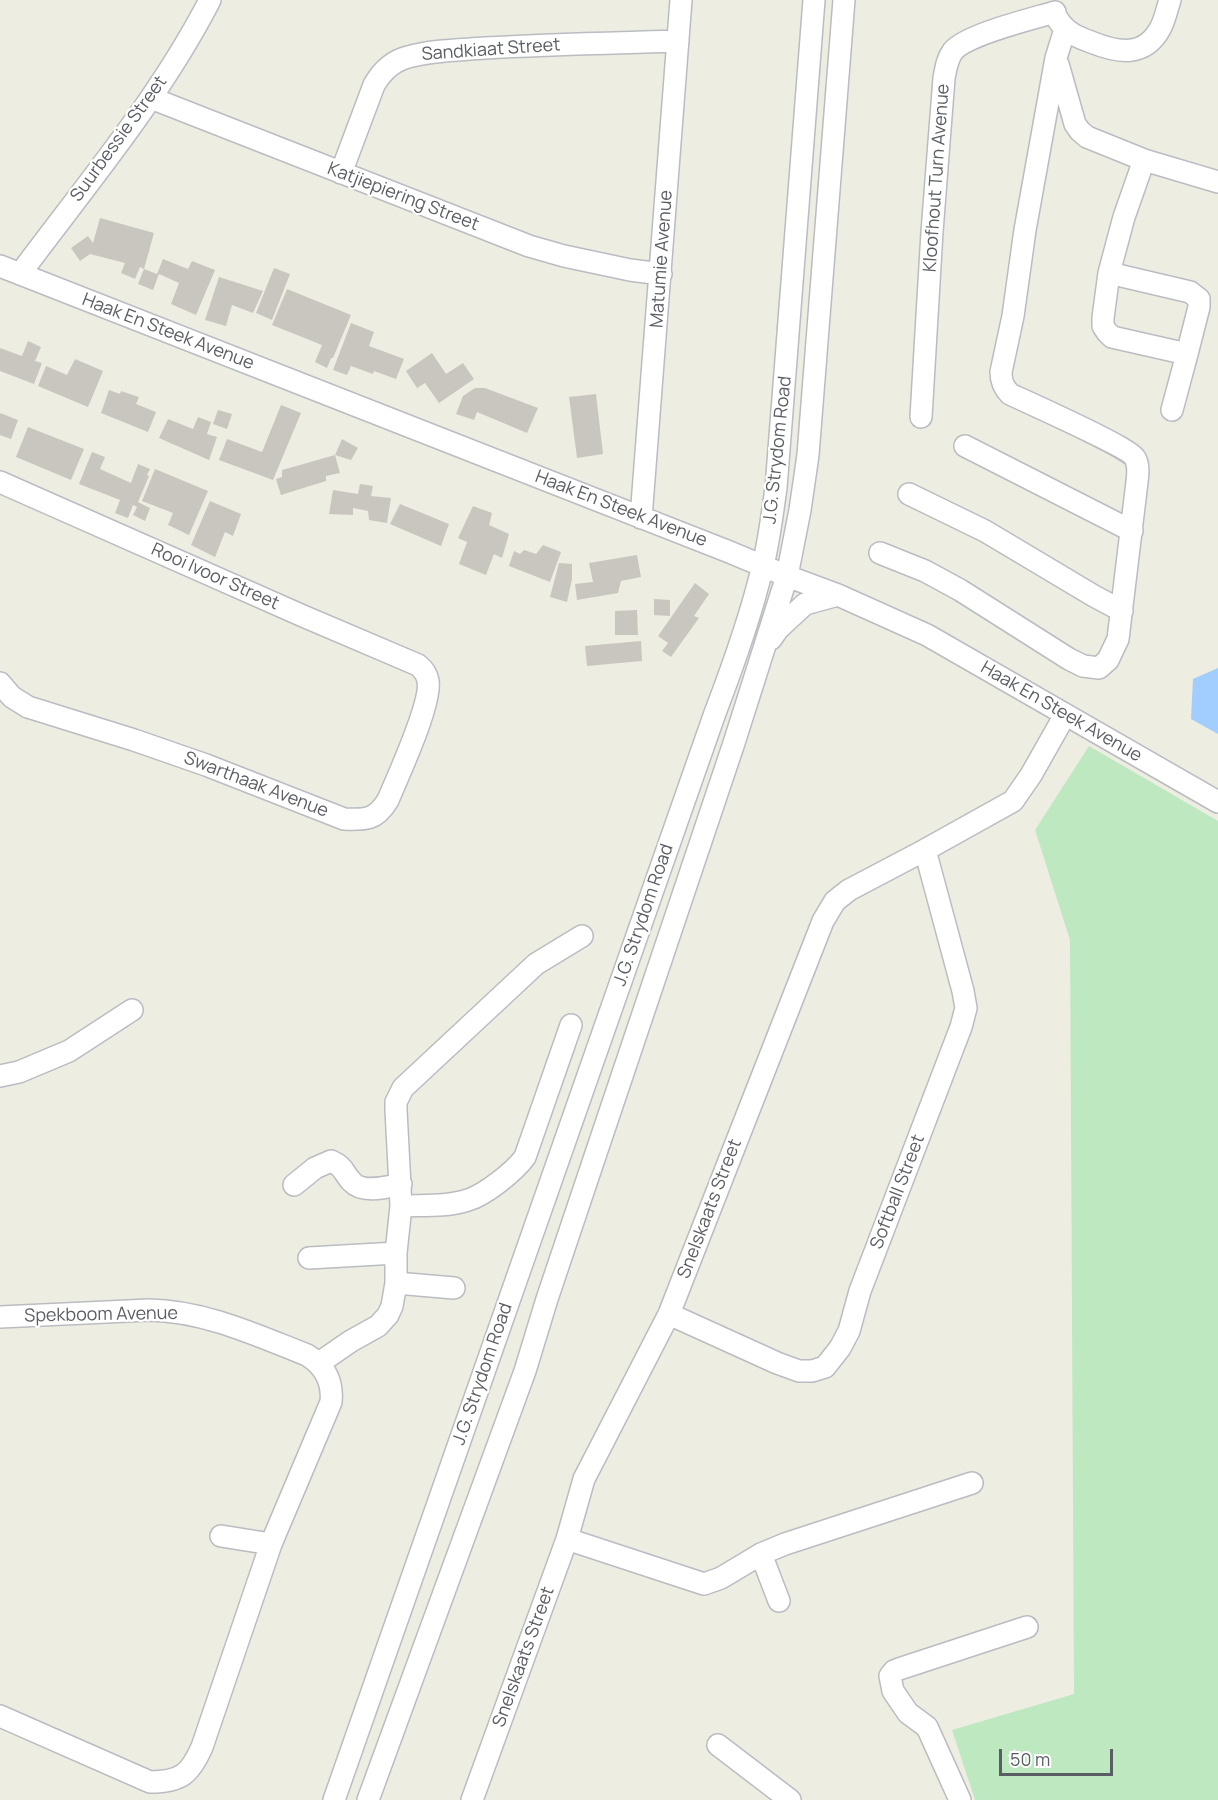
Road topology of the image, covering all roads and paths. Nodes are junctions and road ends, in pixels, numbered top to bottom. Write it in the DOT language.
graph roads {
  1 [pos="210,0"];
  2 [pos="681,0"];
  3 [pos="814,0"];
  4 [pos="844,0"];
  5 [pos="1170,0"];
  6 [pos="1058,14"];
  7 [pos="678,41"];
  8 [pos="1056,58"];
  9 [pos="151,98"];
  10 [pos="1144,160"];
  11 [pos="342,173"];
  12 [pos="1218,182"];
  13 [pos="0,266"];
  14 [pos="1109,273"];
  15 [pos="20,274"];
  16 [pos="661,274"];
  17 [pos="1187,354"];
  18 [pos="1172,410"];
  19 [pos="921,417"];
  20 [pos="965,446"];
  21 [pos="0,482"];
  22 [pos="909,494"];
  23 [pos="641,518"];
  24 [pos="1132,531"];
  25 [pos="880,553"];
  26 [pos="763,567"];
  27 [pos="787,576"];
  28 [pos="838,595"];
  29 [pos="1122,611"];
  30 [pos="764,649"];
  31 [pos="426,676"];
  32 [pos="0,683"];
  33 [pos="1065,715"];
  34 [pos="1218,802"];
  35 [pos="925,850"];
  36 [pos="582,936"];
  37 [pos="132,1010"];
  38 [pos="571,1025"];
  39 [pos="0,1076"];
  40 [pos="401,1184"];
  41 [pos="294,1185"];
  42 [pos="401,1206"];
  43 [pos="396,1253"];
  44 [pos="309,1258"];
  45 [pos="396,1283"];
  46 [pos="454,1288"];
  47 [pos="669,1314"];
  48 [pos="0,1317"];
  49 [pos="319,1363"];
  50 [pos="972,1483"];
  51 [pos="221,1536"];
  52 [pos="567,1539"];
  53 [pos="271,1544"];
  54 [pos="761,1554"];
  55 [pos="779,1601"];
  56 [pos="1027,1627"];
  57 [pos="0,1716"];
  58 [pos="718,1745"];
  59 [pos="334,1800"];
  60 [pos="368,1800"];
  61 [pos="472,1800"];
  62 [pos="790,1800"];
  63 [pos="960,1800"];
  1 -- 9 [label="street, Suurbessie Street"];
  2 -- 7 [label="street, Matumie Avenue"];
  3 -- 26 [label="street, J.G. Strydom Road"];
  4 -- 27 [label="street, J.G. Strydom Road"];
  5 -- 6 [label="street"];
  6 -- 8 [label="street"];
  6 -- 19 [label="street, Kloofhout Turn Avenue"];
  7 -- 11 [label="street, Sandkiaat Street"];
  7 -- 16 [label="street, Matumie Avenue"];
  8 -- 10 [label="street"];
  8 -- 24 [label="street"];
  9 -- 11 [label="street, Katjiepiering Street"];
  9 -- 15 [label="street, Suurbessie Street"];
  10 -- 12 [label="street"];
  10 -- 14 [label="street"];
  11 -- 16 [label="street, Katjiepiering Street"];
  13 -- 15 [label="street, Haak En Steek Avenue"];
  14 -- 17 [label="street"];
  14 -- 17 [label="street"];
  15 -- 23 [label="street, Haak En Steek Avenue"];
  16 -- 23 [label="street, Matumie Avenue"];
  17 -- 18 [label="street"];
  20 -- 24 [label="street"];
  21 -- 31 [label="street, Rooi Ivoor Street"];
  22 -- 29 [label="street"];
  23 -- 26 [label="street, Haak En Steek Avenue"];
  24 -- 29 [label="street"];
  25 -- 29 [label="street"];
  26 -- 27 [label="street, Haak En Steek Avenue"];
  26 -- 59 [label="street, J.G. Strydom Road"];
  27 -- 28 [label="street, Haak En Steek Avenue"];
  27 -- 30 [label="street, J.G. Strydom Road"];
  28 -- 30 [label="street"];
  28 -- 33 [label="street, Haak En Steek Avenue"];
  30 -- 60 [label="street, J.G. Strydom Road"];
  31 -- 32 [label="street, Swarthaak Avenue"];
  33 -- 34 [label="street, Haak En Steek Avenue"];
  33 -- 35 [label="street, Snelskaats Street"];
  35 -- 47 [label="street, Snelskaats Street"];
  35 -- 47 [label="street, Softball Street"];
  36 -- 40 [label="street"];
  37 -- 39 [label="street"];
  38 -- 42 [label="street"];
  40 -- 41 [label="street"];
  40 -- 42 [label="street"];
  42 -- 43 [label="street"];
  43 -- 44 [label="street"];
  43 -- 45 [label="street"];
  45 -- 46 [label="street"];
  45 -- 49 [label="street"];
  47 -- 52 [label="street, Snelskaats Street"];
  48 -- 49 [label="street, Spekboom Avenue"];
  49 -- 53 [label="street"];
  50 -- 54 [label="street"];
  51 -- 53 [label="street"];
  52 -- 54 [label="street"];
  52 -- 61 [label="street, Snelskaats Street"];
  53 -- 57 [label="street"];
  54 -- 55 [label="street"];
  56 -- 63 [label="street"];
  58 -- 62 [label="street"];
}
